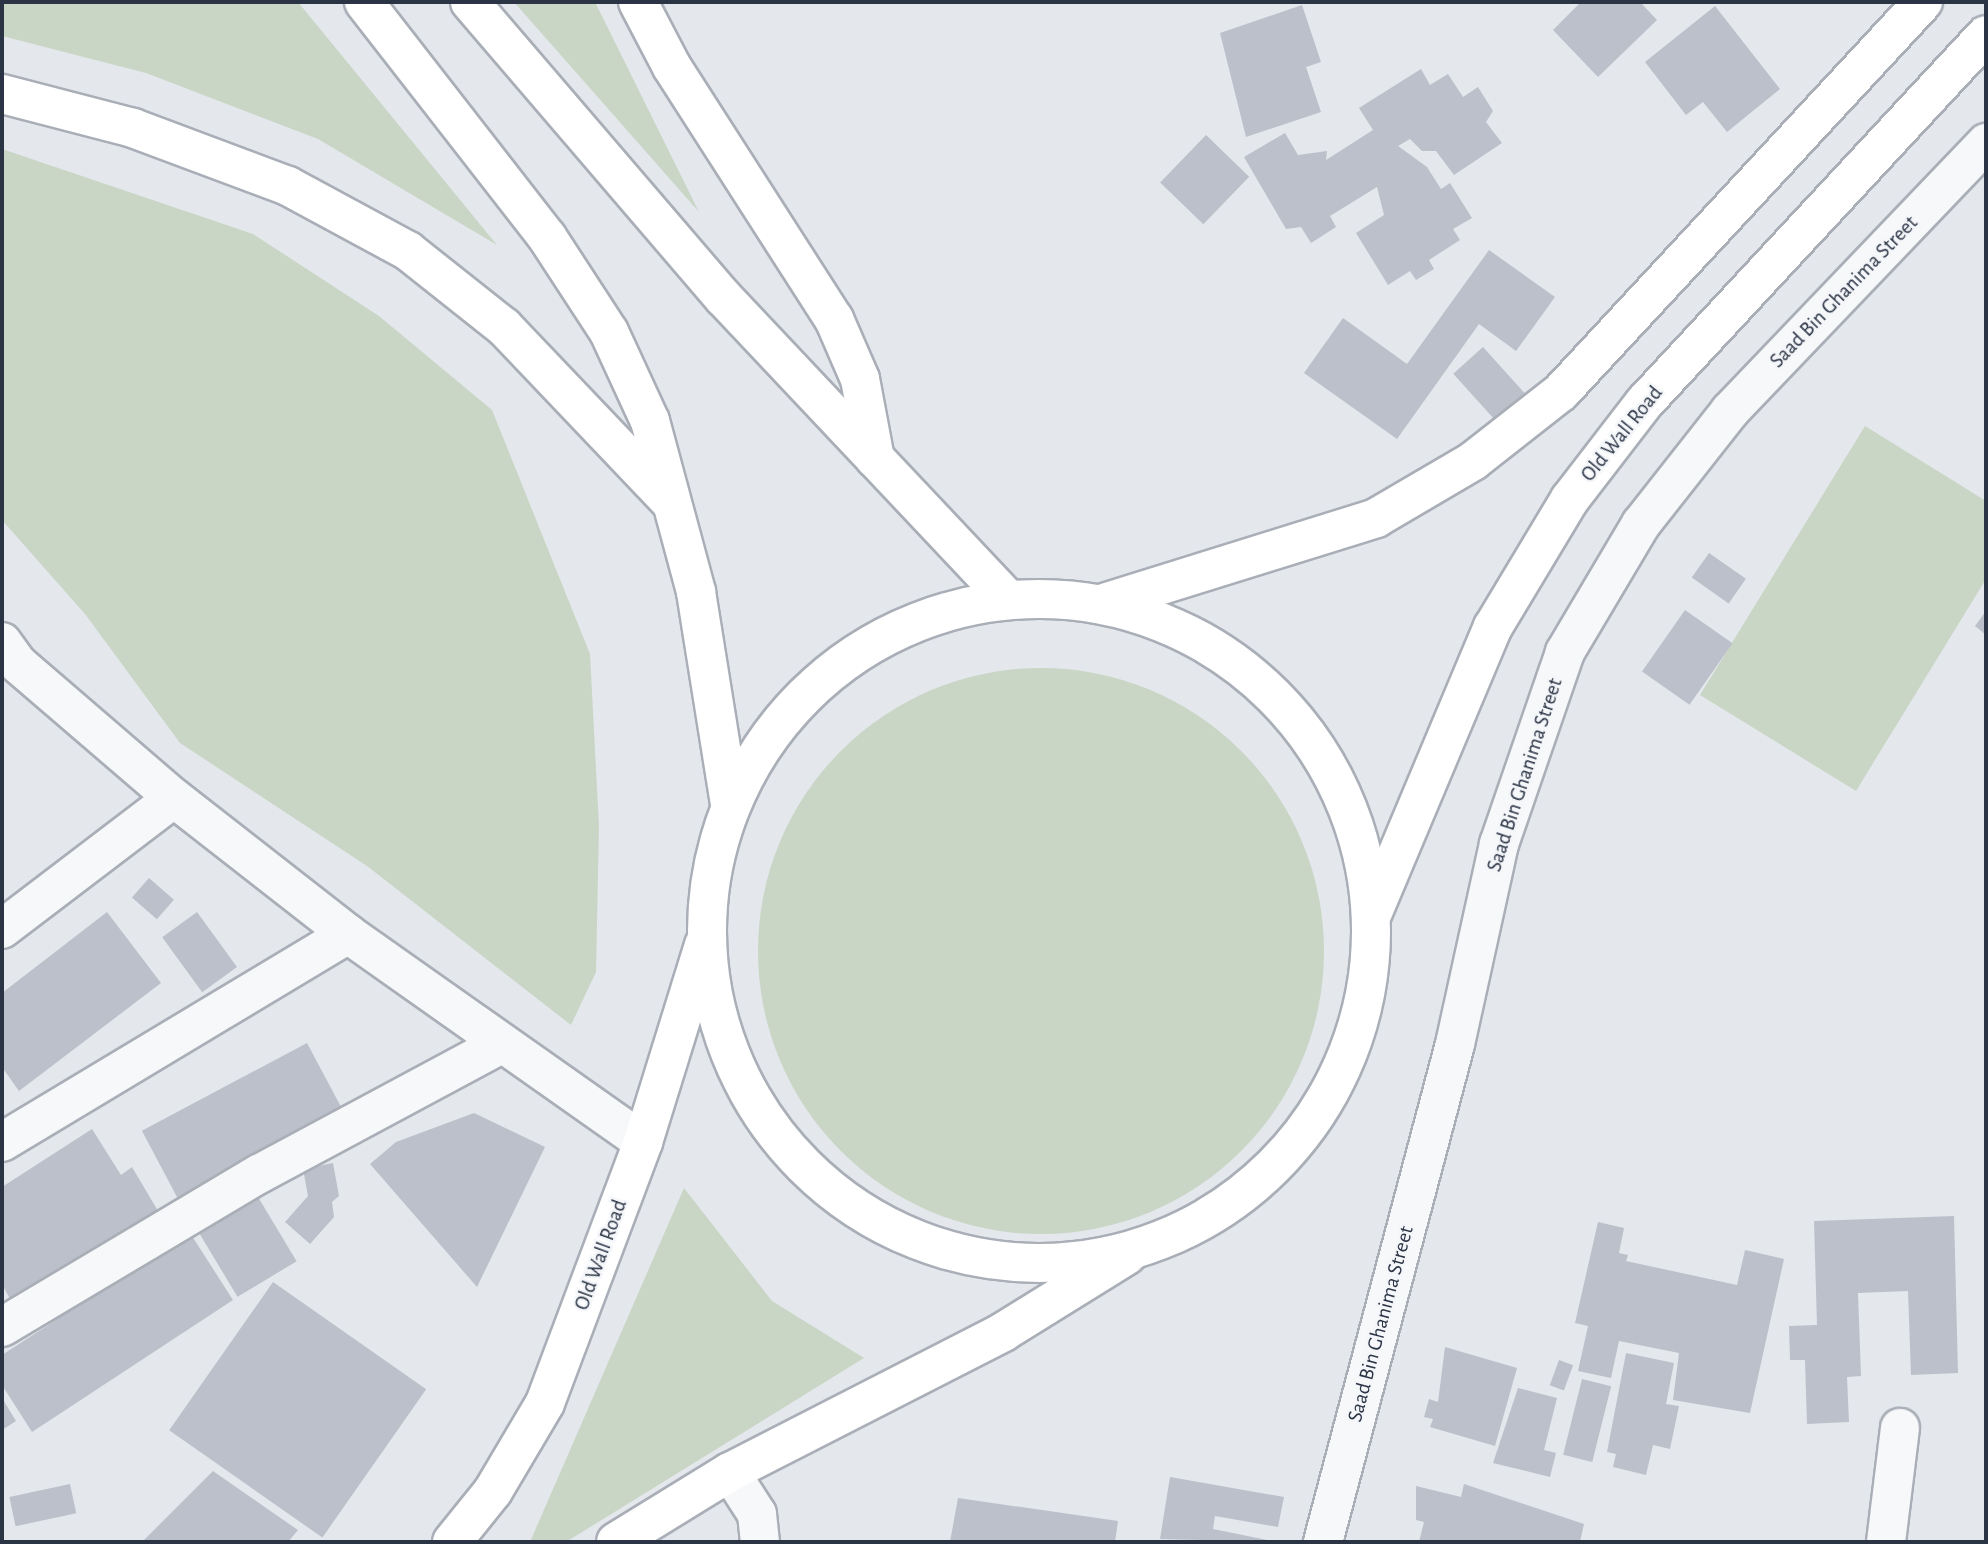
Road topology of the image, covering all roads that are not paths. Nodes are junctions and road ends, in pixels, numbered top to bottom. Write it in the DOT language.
graph roads {
  1 [pos="364,2"];
  2 [pos="470,2"];
  3 [pos="638,2"];
  4 [pos="1923,2"];
  5 [pos="1986,34"];
  6 [pos="2,94"];
  7 [pos="1986,143"];
  8 [pos="875,459"];
  9 [pos="676,509"];
  10 [pos="1006,597"];
  11 [pos="1107,602"];
  12 [pos="7,661"];
  13 [pos="174,798"];
  14 [pos="730,804"];
  15 [pos="1373,912"];
  16 [pos="2,929"];
  17 [pos="348,934"];
  18 [pos="704,944"];
  19 [pos="501,1044"];
  20 [pos="2,1142"];
  21 [pos="643,1142"];
  22 [pos="1127,1255"];
  23 [pos="2,1327"];
  24 [pos="1900,1429"];
  25 [pos="730,1472"];
  26 [pos="452,1542"];
  27 [pos="616,1542"];
  28 [pos="760,1542"];
  29 [pos="1323,1542"];
  30 [pos="1886,1542"];
  1 -- 9 [label="main road"];
  2 -- 8 [label="main road"];
  3 -- 8 [label="main road"];
  4 -- 11 [label="main road"];
  5 -- 15 [label="main road, Old Wall Road"];
  6 -- 9 [label="main road"];
  7 -- 29 [label="street, Saad Bin Ghanima Street"];
  8 -- 10 [label="main road"];
  9 -- 14 [label="main road"];
  10 -- 11 [label="main road"];
  10 -- 14 [label="main road"];
  11 -- 15 [label="main road"];
  12 -- 13 [label="street"];
  13 -- 16 [label="street"];
  13 -- 17 [label="street"];
  14 -- 18 [label="main road"];
  15 -- 22 [label="main road"];
  17 -- 19 [label="street"];
  17 -- 20 [label="street"];
  18 -- 21 [label="main road, Old Wall Road"];
  18 -- 22 [label="main road"];
  19 -- 21 [label="street"];
  19 -- 23 [label="street"];
  21 -- 26 [label="main road, Old Wall Road"];
  22 -- 25 [label="main road"];
  24 -- 30 [label="street"];
  25 -- 27 [label="main road"];
  25 -- 28 [label="street"];
}
